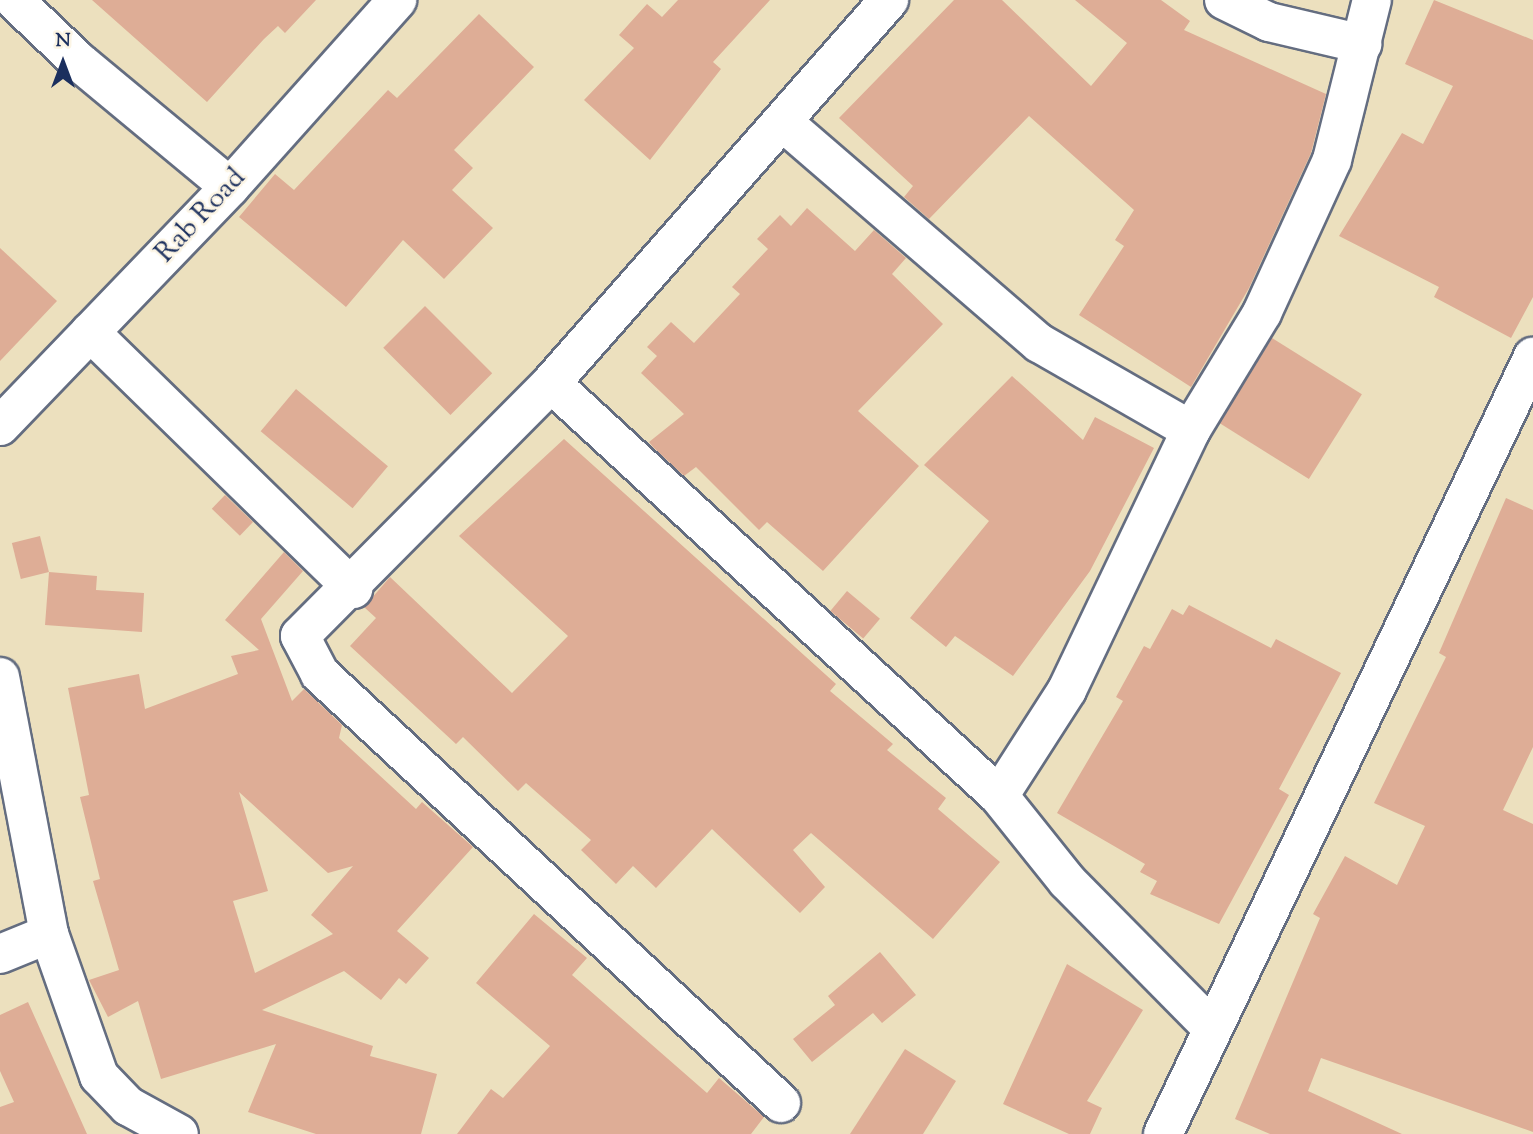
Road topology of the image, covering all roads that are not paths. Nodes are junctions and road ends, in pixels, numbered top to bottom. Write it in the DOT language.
graph roads {
  1 [pos="15,0"];
  2 [pos="397,0"];
  3 [pos="888,0"];
  4 [pos="1224,0"];
  5 [pos="1372,0"];
  6 [pos="1362,44"];
  7 [pos="784,123"];
  8 [pos="230,187"];
  9 [pos="90,332"];
  10 [pos="1533,357"];
  11 [pos="551,383"];
  12 [pos="0,426"];
  13 [pos="1191,430"];
  14 [pos="353,589"];
  15 [pos="0,677"];
  16 [pos="999,796"];
  17 [pos="49,934"];
  18 [pos="0,954"];
  19 [pos="1212,1028"];
  20 [pos="781,1103"];
  21 [pos="180,1134"];
  22 [pos="1163,1134"];
  1 -- 8 [label="street"];
  2 -- 8 [label="street, Rab Road"];
  3 -- 7 [label="street"];
  4 -- 6 [label="street"];
  5 -- 6 [label="street"];
  6 -- 13 [label="street"];
  7 -- 11 [label="street"];
  7 -- 13 [label="street"];
  8 -- 9 [label="street, Rab Road"];
  9 -- 12 [label="street, Rab Road"];
  9 -- 14 [label="street"];
  10 -- 19 [label="street"];
  11 -- 14 [label="street"];
  11 -- 16 [label="street"];
  13 -- 16 [label="street"];
  14 -- 20 [label="street"];
  15 -- 17 [label="street"];
  16 -- 19 [label="street"];
  17 -- 18 [label="street"];
  17 -- 21 [label="street"];
  19 -- 22 [label="street"];
}
